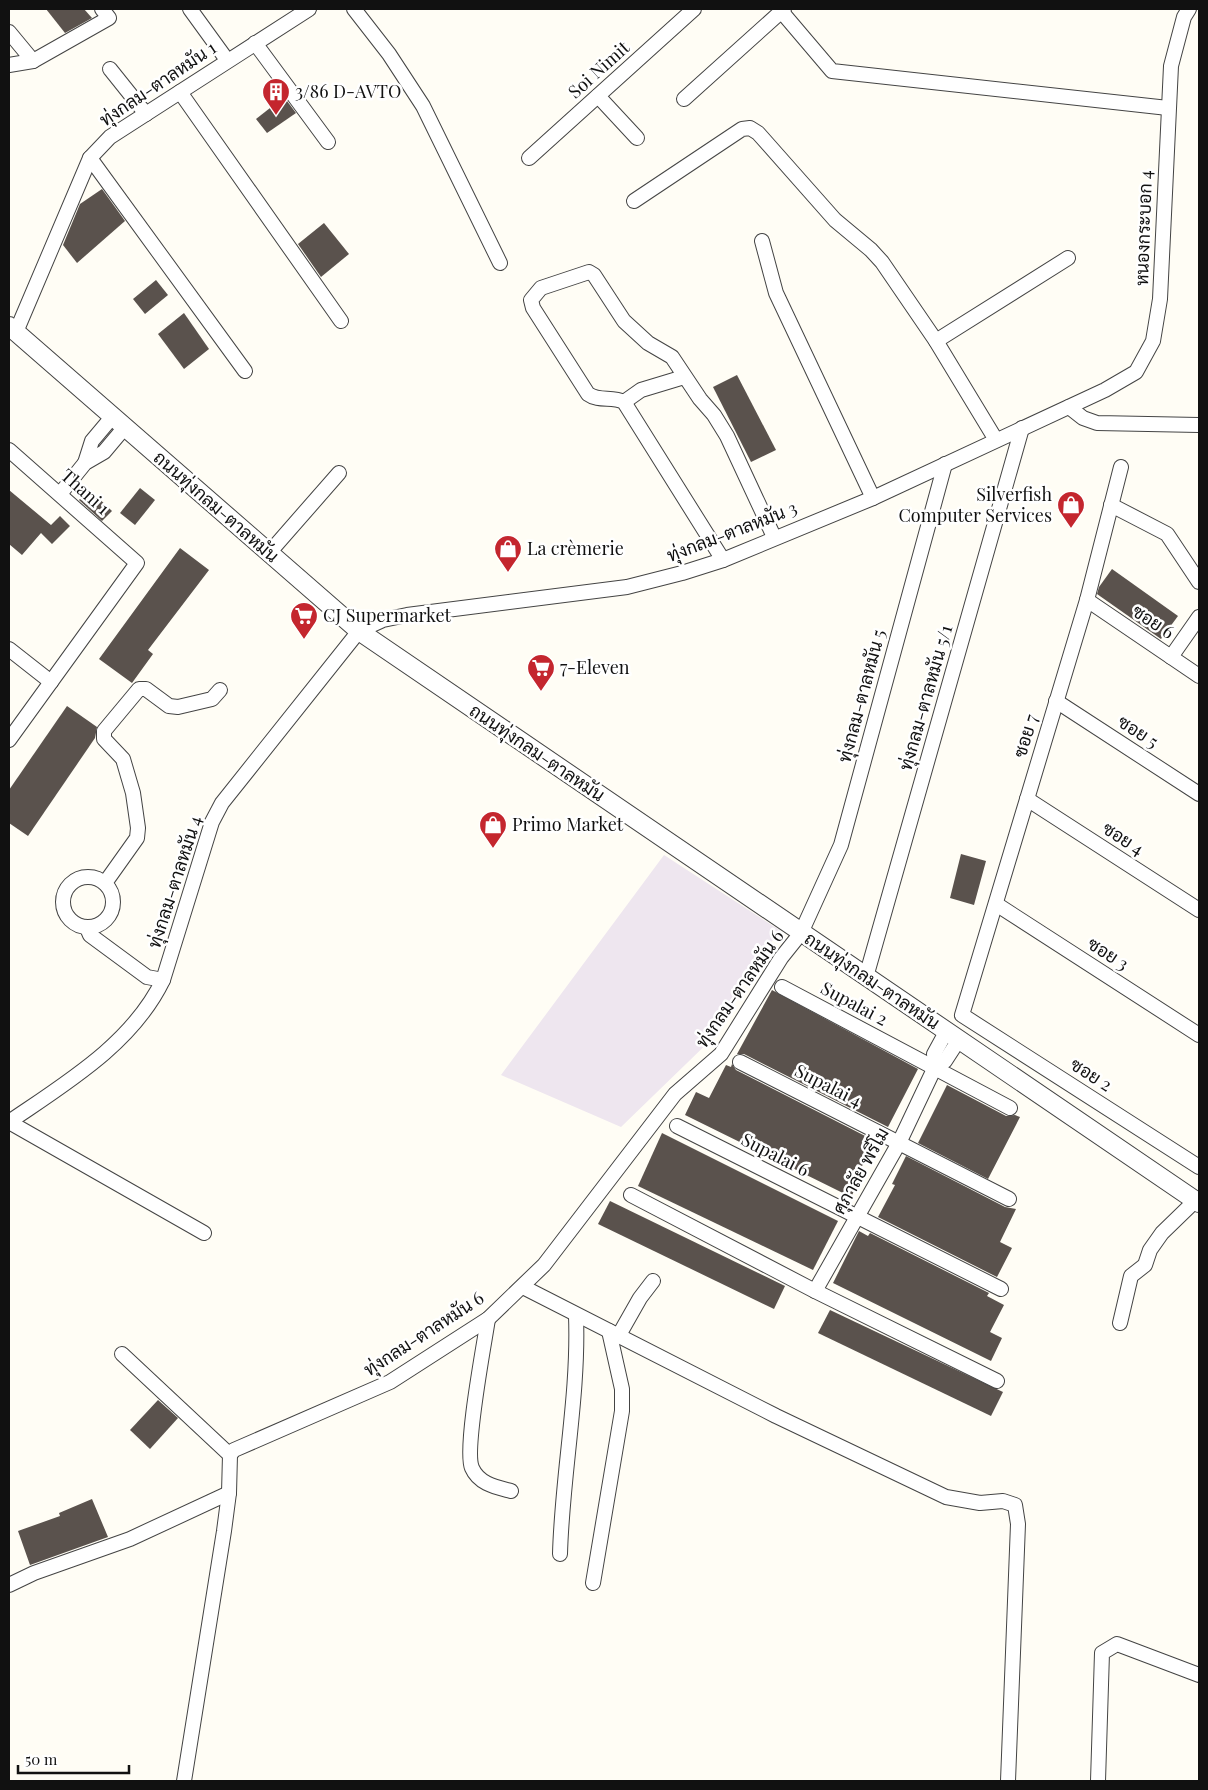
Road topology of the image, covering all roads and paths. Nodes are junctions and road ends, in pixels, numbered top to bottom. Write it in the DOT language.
graph roads {
  1 [pos="102,9"];
  2 [pos="190,9"];
  3 [pos="309,9"];
  4 [pos="354,9"];
  5 [pos="694,9"];
  6 [pos="1189,9"];
  7 [pos="783,10"];
  8 [pos="9,32"];
  9 [pos="255,42"];
  10 [pos="227,60"];
  11 [pos="33,61"];
  12 [pos="9,65"];
  13 [pos="110,69"];
  14 [pos="180,92"];
  15 [pos="598,96"];
  16 [pos="684,99"];
  17 [pos="1168,108"];
  18 [pos="146,114"];
  19 [pos="637,138"];
  20 [pos="328,142"];
  21 [pos="90,158"];
  22 [pos="529,158"];
  23 [pos="634,201"];
  24 [pos="762,241"];
  25 [pos="1068,258"];
  26 [pos="500,263"];
  27 [pos="342,321"];
  28 [pos="12,329"];
  29 [pos="936,341"];
  30 [pos="245,371"];
  31 [pos="684,377"];
  32 [pos="624,402"];
  33 [pos="1069,407"];
  34 [pos="119,422"];
  35 [pos="1199,426"];
  36 [pos="1022,428"];
  37 [pos="996,440"];
  38 [pos="9,450"];
  39 [pos="945,464"];
  40 [pos="1121,467"];
  41 [pos="338,473"];
  42 [pos="60,494"];
  43 [pos="873,498"];
  44 [pos="1111,505"];
  45 [pos="774,538"];
  46 [pos="269,553"];
  47 [pos="723,560"];
  48 [pos="1199,582"];
  49 [pos="1087,600"];
  50 [pos="1199,617"];
  51 [pos="359,631"];
  52 [pos="9,649"];
  53 [pos="1172,657"];
  54 [pos="1199,676"];
  55 [pos="51,682"];
  56 [pos="220,690"];
  57 [pos="1056,701"];
  58 [pos="9,740"];
  59 [pos="1199,794"];
  60 [pos="1027,799"];
  61 [pos="105,883"];
  62 [pos="996,904"];
  63 [pos="1199,910"];
  64 [pos="87,928"];
  65 [pos="801,933"];
  66 [pos="866,977"];
  67 [pos="163,980"];
  68 [pos="782,987"];
  69 [pos="962,1015"];
  70 [pos="1199,1035"];
  71 [pos="952,1036"];
  72 [pos="740,1062"];
  73 [pos="935,1068"];
  74 [pos="1010,1108"];
  75 [pos="9,1122"];
  76 [pos="677,1126"];
  77 [pos="899,1143"];
  78 [pos="1199,1167"];
  79 [pos="631,1195"];
  80 [pos="1009,1199"];
  81 [pos="1198,1202"];
  82 [pos="856,1217"];
  83 [pos="204,1233"];
  84 [pos="653,1281"];
  85 [pos="523,1287"];
  86 [pos="1001,1289"];
  87 [pos="815,1291"];
  88 [pos="576,1316"];
  89 [pos="488,1319"];
  90 [pos="1120,1323"];
  91 [pos="614,1333"];
  92 [pos="122,1354"];
  93 [pos="997,1381"];
  94 [pos="230,1455"];
  95 [pos="511,1491"];
  96 [pos="229,1493"];
  97 [pos="560,1554"];
  98 [pos="593,1583"];
  99 [pos="9,1586"];
  100 [pos="1199,1675"];
  101 [pos="184,1781"];
  102 [pos="1008,1781"];
  103 [pos="1098,1781"];
  1 -- 11 [label="street"];
  2 -- 10 [label="street"];
  3 -- 9 [label="street, ทุ่งกลม-ตาลหมัน 1"];
  4 -- 26 [label="street"];
  5 -- 15 [label="street, Soi Nimit"];
  6 -- 17 [label="street, หนองกระบอก 4"];
  7 -- 16 [label="street"];
  7 -- 17 [label="street"];
  8 -- 11 [label="street"];
  9 -- 10 [label="street, ทุ่งกลม-ตาลหมัน 1"];
  9 -- 20 [label="street"];
  10 -- 14 [label="street, ทุ่งกลม-ตาลหมัน 1"];
  11 -- 12 [label="street"];
  13 -- 18 [label="street"];
  14 -- 18 [label="street, ทุ่งกลม-ตาลหมัน 1"];
  14 -- 27 [label="street"];
  15 -- 19 [label="street"];
  15 -- 22 [label="street, Soi Nimit"];
  17 -- 33 [label="street, หนองกระบอก 4"];
  18 -- 21 [label="street, ทุ่งกลม-ตาลหมัน 1"];
  21 -- 28 [label="street, ทุ่งกลม-ตาลหมัน 1"];
  21 -- 30 [label="street"];
  23 -- 29 [label="street"];
  24 -- 43 [label="street"];
  25 -- 29 [label="street"];
  28 -- 34 [label="street, ถนนทุ่งกลม-ตาลหมัน"];
  29 -- 37 [label="street"];
  31 -- 32 [label="street"];
  31 -- 32 [label="street"];
  31 -- 45 [label="street"];
  32 -- 47 [label="street"];
  33 -- 35 [label="street"];
  33 -- 36 [label="street, ทุ่งกลม-ตาลหมัน 3"];
  34 -- 42 [label="street"];
  34 -- 46 [label="street, ถนนทุ่งกลม-ตาลหมัน"];
  36 -- 37 [label="street, ทุ่งกลม-ตาลหมัน 3"];
  36 -- 66 [label="street, ทุ่งกลม-ตาลหมัน 5/1"];
  37 -- 39 [label="street, ทุ่งกลม-ตาลหมัน 3"];
  38 -- 42 [label="street, Thani 1"];
  39 -- 43 [label="street, ทุ่งกลม-ตาลหมัน 3"];
  39 -- 65 [label="street, ทุ่งกลม-ตาลหมัน 5"];
  40 -- 44 [label="street, ซอย 7"];
  41 -- 46 [label="street"];
  42 -- 55 [label="street, Thani 1"];
  43 -- 45 [label="street, ทุ่งกลม-ตาลหมัน 3"];
  44 -- 48 [label="street"];
  44 -- 49 [label="street, ซอย 7"];
  45 -- 47 [label="street, ทุ่งกลม-ตาลหมัน 3"];
  46 -- 51 [label="street, ถนนทุ่งกลม-ตาลหมัน"];
  47 -- 51 [label="street, ทุ่งกลม-ตาลหมัน 3"];
  49 -- 53 [label="street, ซอย 6"];
  49 -- 57 [label="street, ซอย 7"];
  50 -- 53 [label="street"];
  51 -- 65 [label="street, ถนนทุ่งกลม-ตาลหมัน"];
  51 -- 67 [label="street, ทุ่งกลม-ตาลหมัน 4"];
  52 -- 55 [label="street"];
  53 -- 54 [label="street, ซอย 6"];
  55 -- 58 [label="street"];
  56 -- 61 [label="street"];
  57 -- 59 [label="street, ซอย 5"];
  57 -- 60 [label="street, ซอย 7"];
  60 -- 62 [label="street, ซอย 7"];
  60 -- 63 [label="street, ซอย 4"];
  61 -- 64 [label="street"];
  61 -- 64 [label="street"];
  62 -- 69 [label="street, ซอย 7"];
  62 -- 70 [label="street, ซอย 3"];
  64 -- 67 [label="street"];
  65 -- 66 [label="street, ถนนทุ่งกลม-ตาลหมัน"];
  65 -- 85 [label="street, ทุ่งกลม-ตาลหมัน 6"];
  66 -- 71 [label="street, ถนนทุ่งกลม-ตาลหมัน"];
  67 -- 75 [label="street, ทุ่งกลม-ตาลหมัน 4"];
  68 -- 73 [label="street, Supalai 2"];
  69 -- 78 [label="street, ซอย 2"];
  71 -- 73 [label="street, ศุภาลัย พรีโม"];
  71 -- 81 [label="street, ถนนทุ่งกลม-ตาลหมัน"];
  72 -- 77 [label="street, Supalai 4"];
  73 -- 74 [label="street, Supalai 2"];
  73 -- 77 [label="street, ศุภาลัย พรีโม"];
  75 -- 83 [label="street"];
  76 -- 82 [label="street, Supalai 6"];
  77 -- 80 [label="street, Supalai 4"];
  77 -- 82 [label="street, ศุภาลัย พรีโม"];
  79 -- 87 [label="street"];
  81 -- 90 [label="street"];
  82 -- 86 [label="street, Supalai 6"];
  82 -- 87 [label="street, ศุภาลัย พรีโม"];
  84 -- 91 [label="street"];
  85 -- 88 [label="street"];
  85 -- 89 [label="street, ทุ่งกลม-ตาลหมัน 6"];
  87 -- 93 [label="street"];
  88 -- 91 [label="street"];
  88 -- 97 [label="street"];
  89 -- 94 [label="street, ทุ่งกลม-ตาลหมัน 6"];
  89 -- 95 [label="street"];
  91 -- 98 [label="street"];
  91 -- 102 [label="street"];
  92 -- 94 [label="street"];
  94 -- 96 [label="street"];
  96 -- 99 [label="street"];
  96 -- 101 [label="street"];
  100 -- 103 [label="street"];
}
